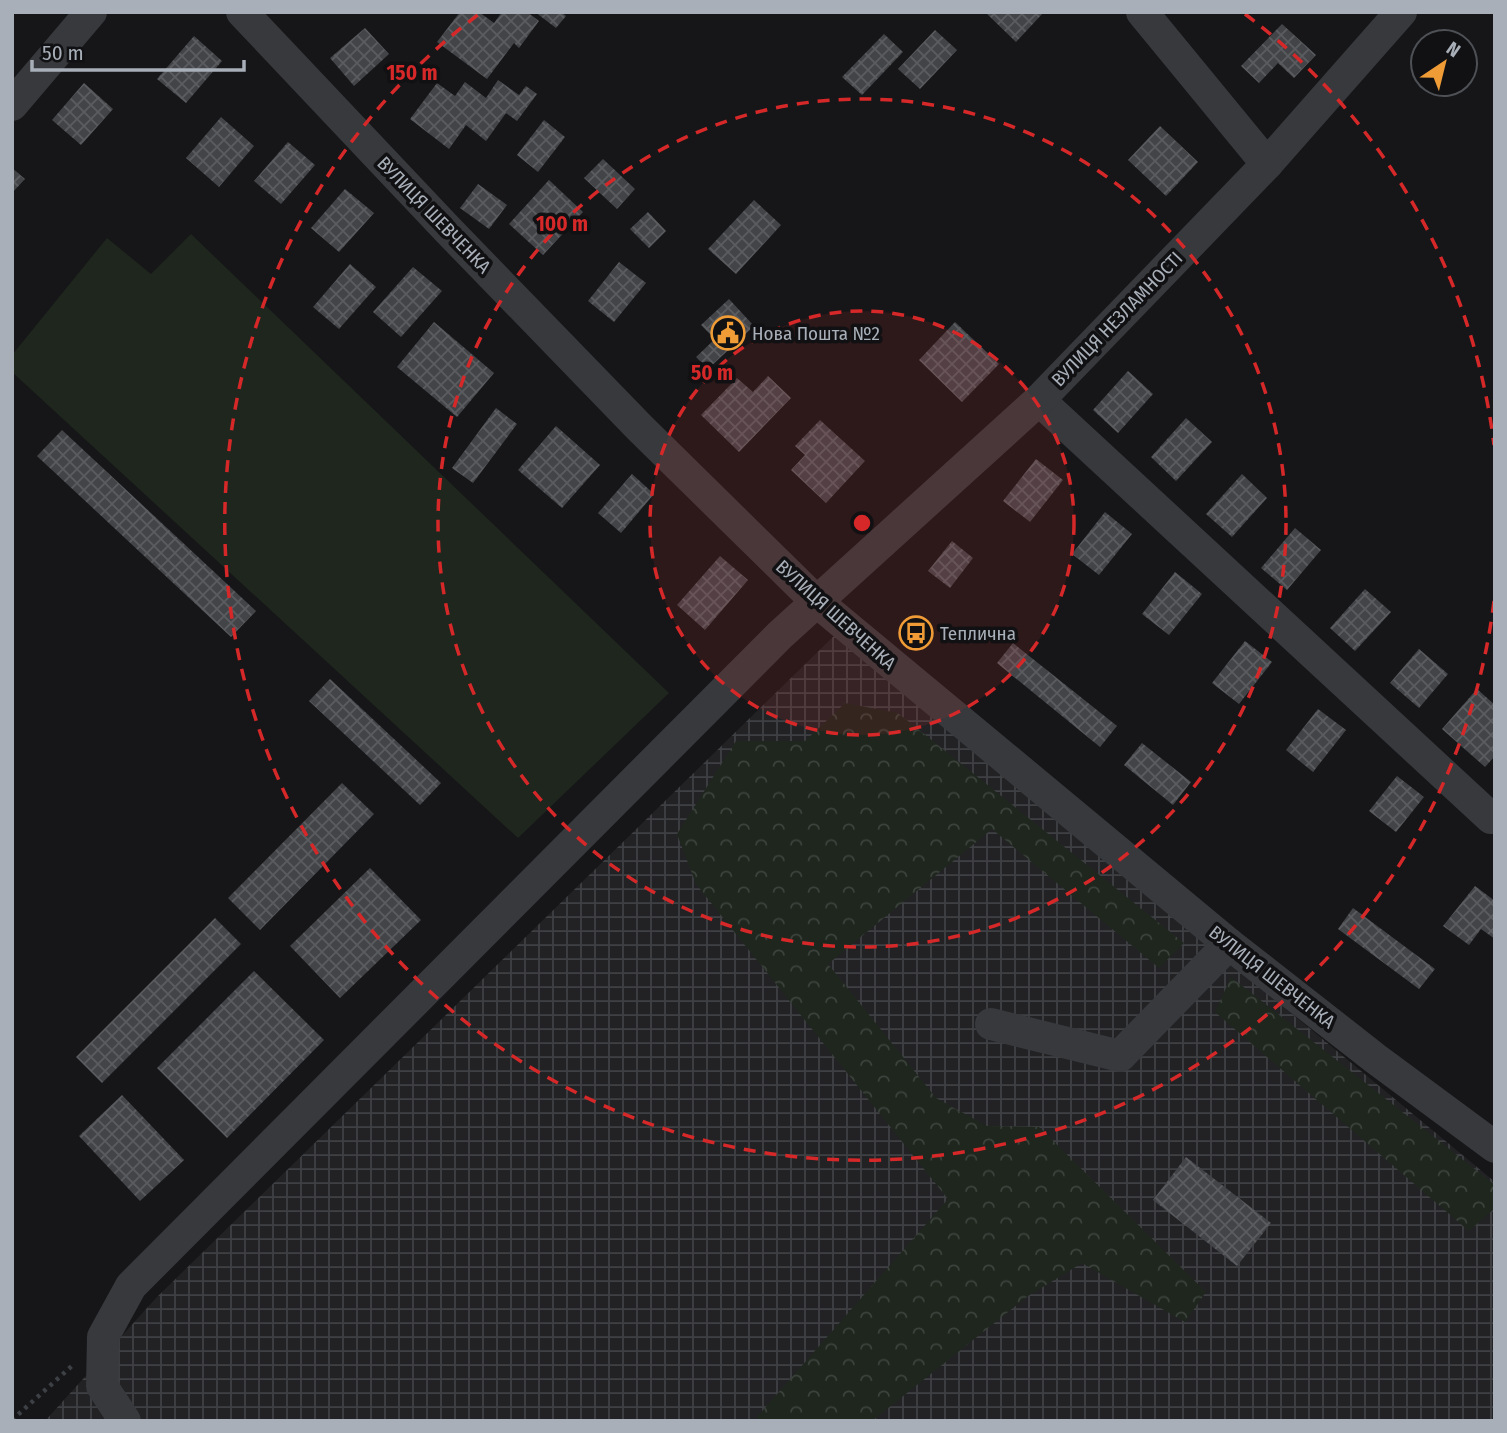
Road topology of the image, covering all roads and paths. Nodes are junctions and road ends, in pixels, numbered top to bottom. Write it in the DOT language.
graph roads {
  1 [pos="91,12"];
  2 [pos="242,12"];
  3 [pos="1142,12"];
  4 [pos="1401,12"];
  5 [pos="12,105"];
  6 [pos="1267,164"];
  7 [pos="1039,400"];
  8 [pos="816,601"];
  9 [pos="1491,818"];
  10 [pos="1229,944"];
  11 [pos="991,1024"];
  12 [pos="1495,1147"];
  13 [pos="103,1337"];
  14 [pos="12,1420"];
  15 [pos="125,1421"];
  1 -- 5 [label="street"];
  2 -- 8 [label="street, ВУЛИЦЯ ШЕВЧЕНКА"];
  3 -- 6 [label="street"];
  4 -- 6 [label="street, ВУЛИЦЯ НЕЗЛАМНОСТІ"];
  6 -- 7 [label="street, ВУЛИЦЯ НЕЗЛАМНОСТІ"];
  7 -- 8 [label="street, ВУЛИЦЯ НЕЗЛАМНОСТІ"];
  7 -- 9 [label="street"];
  8 -- 10 [label="street, ВУЛИЦЯ ШЕВЧЕНКА"];
  8 -- 13 [label="street, ВУЛИЦЯ НЕЗЛАМНОСТІ"];
  10 -- 11 [label="street"];
  10 -- 12 [label="street, ВУЛИЦЯ ШЕВЧЕНКА"];
  13 -- 14 [label="path"];
  13 -- 15 [label="street"];
}
